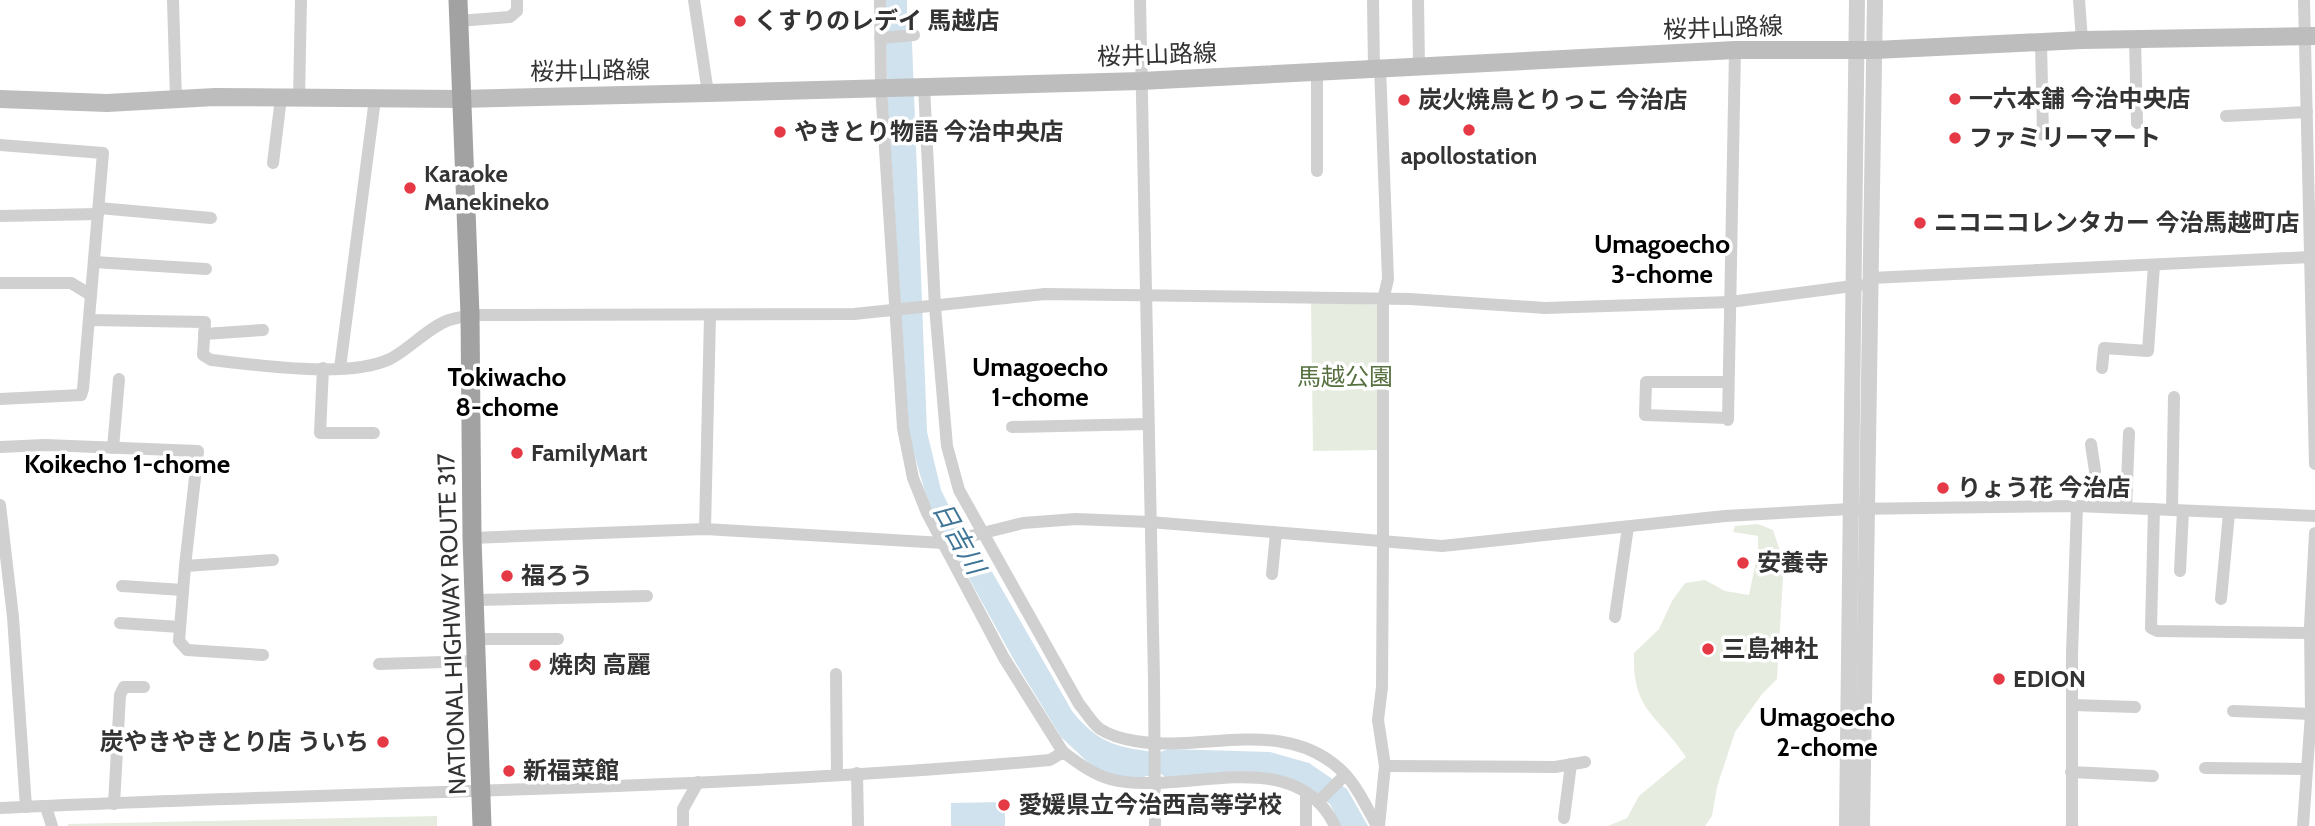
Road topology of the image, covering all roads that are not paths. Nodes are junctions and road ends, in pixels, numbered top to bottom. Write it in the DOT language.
graph roads {
  1 [pos="173,0"];
  2 [pos="301,0"];
  3 [pos="458,0"];
  4 [pos="517,0"];
  5 [pos="694,0"];
  6 [pos="880,0"];
  7 [pos="1140,0"];
  8 [pos="1373,0"];
  9 [pos="1418,0"];
  10 [pos="1857,0"];
  11 [pos="1875,0"];
  12 [pos="2079,0"];
  13 [pos="2304,0"];
  14 [pos="458,20"];
  15 [pos="914,36"];
  16 [pos="2310,36"];
  17 [pos="881,38"];
  18 [pos="2135,39"];
  19 [pos="2082,40"];
  20 [pos="2040,42"];
  21 [pos="1735,50"];
  22 [pos="1856,50"];
  23 [pos="1875,50"];
  24 [pos="1419,66"];
  25 [pos="1377,68"];
  26 [pos="1317,71"];
  27 [pos="1141,81"];
  28 [pos="924,86"];
  29 [pos="882,87"];
  30 [pos="708,93"];
  31 [pos="290,98"];
  32 [pos="0,99"];
  33 [pos="375,99"];
  34 [pos="460,99"];
  35 [pos="176,100"];
  36 [pos="2307,112"];
  37 [pos="2226,116"];
  38 [pos="2137,123"];
  39 [pos="2043,135"];
  40 [pos="0,145"];
  41 [pos="273,163"];
  42 [pos="1317,171"];
  43 [pos="98,211"];
  44 [pos="0,216"];
  45 [pos="211,218"];
  46 [pos="2313,261"];
  47 [pos="94,262"];
  48 [pos="2154,265"];
  49 [pos="206,269"];
  50 [pos="1871,281"];
  51 [pos="0,283"];
  52 [pos="1853,285"];
  53 [pos="91,295"];
  54 [pos="1144,295"];
  55 [pos="1383,300"];
  56 [pos="1730,302"];
  57 [pos="934,307"];
  58 [pos="897,311"];
  59 [pos="470,315"];
  60 [pos="710,316"];
  61 [pos="89,320"];
  62 [pos="263,330"];
  63 [pos="204,334"];
  64 [pos="323,368"];
  65 [pos="340,368"];
  66 [pos="2102,368"];
  67 [pos="119,379"];
  68 [pos="1728,382"];
  69 [pos="2174,397"];
  70 [pos="0,399"];
  71 [pos="1148,424"];
  72 [pos="1012,426"];
  73 [pos="374,433"];
  74 [pos="2129,433"];
  75 [pos="2091,444"];
  76 [pos="0,447"];
  77 [pos="113,448"];
  78 [pos="2315,464"];
  79 [pos="0,505"];
  80 [pos="2077,506"];
  81 [pos="2094,506"];
  82 [pos="1869,508"];
  83 [pos="2126,508"];
  84 [pos="1850,509"];
  85 [pos="2154,509"];
  86 [pos="2177,510"];
  87 [pos="2229,513"];
  88 [pos="2315,516"];
  89 [pos="1150,522"];
  90 [pos="1628,527"];
  91 [pos="705,529"];
  92 [pos="982,531"];
  93 [pos="1276,533"];
  94 [pos="2315,533"];
  95 [pos="472,538"];
  96 [pos="1383,542"];
  97 [pos="944,543"];
  98 [pos="273,560"];
  99 [pos="185,566"];
  100 [pos="2180,571"];
  101 [pos="1272,574"];
  102 [pos="4,582"];
  103 [pos="122,586"];
  104 [pos="183,590"];
  105 [pos="647,596"];
  106 [pos="2221,599"];
  107 [pos="475,600"];
  108 [pos="1615,617"];
  109 [pos="120,623"];
  110 [pos="180,627"];
  111 [pos="2310,633"];
  112 [pos="476,639"];
  113 [pos="558,639"];
  114 [pos="263,655"];
  115 [pos="476,662"];
  116 [pos="379,664"];
  117 [pos="836,674"];
  118 [pos="144,687"];
  119 [pos="2072,705"];
  120 [pos="2136,707"];
  121 [pos="2233,711"];
  122 [pos="2311,714"];
  123 [pos="1153,745"];
  124 [pos="1063,752"];
  125 [pos="2310,760"];
  126 [pos="1585,762"];
  127 [pos="1571,764"];
  128 [pos="1385,766"];
  129 [pos="2205,768"];
  130 [pos="2071,772"];
  131 [pos="857,773"];
  132 [pos="837,774"];
  133 [pos="1344,775"];
  134 [pos="2153,776"];
  135 [pos="698,782"];
  136 [pos="1155,782"];
  137 [pos="481,792"];
  138 [pos="1306,793"];
  139 [pos="1319,801"];
  140 [pos="114,804"];
  141 [pos="26,807"];
  142 [pos="46,807"];
  143 [pos="0,808"];
  144 [pos="1564,818"];
  145 [pos="52,826"];
  146 [pos="482,826"];
  147 [pos="683,826"];
  148 [pos="858,826"];
  149 [pos="1155,826"];
  150 [pos="1306,826"];
  151 [pos="1335,826"];
  152 [pos="1378,826"];
  153 [pos="1847,826"];
  154 [pos="1862,826"];
  155 [pos="2072,826"];
  156 [pos="2303,826"];
  1 -- 35 [label="street"];
  2 -- 31 [label="street"];
  3 -- 14 [label="highway, NATIONAL HIGHWAY ROUTE 317"];
  4 -- 14 [label="street"];
  5 -- 30 [label="street"];
  6 -- 17 [label="street"];
  7 -- 27 [label="street"];
  8 -- 25 [label="street"];
  9 -- 24 [label="street"];
  10 -- 22 [label="street"];
  11 -- 23 [label="street"];
  12 -- 19 [label="street"];
  13 -- 16 [label="street"];
  14 -- 34 [label="highway, NATIONAL HIGHWAY ROUTE 317"];
  15 -- 17 [label="street"];
  16 -- 18 [label="main road, 桜井山路線"];
  16 -- 36 [label="street"];
  17 -- 29 [label="street"];
  18 -- 19 [label="main road, 桜井山路線"];
  18 -- 38 [label="street"];
  19 -- 20 [label="main road, 桜井山路線"];
  20 -- 23 [label="main road, 桜井山路線"];
  20 -- 39 [label="street"];
  21 -- 22 [label="main road, 桜井山路線"];
  21 -- 24 [label="main road, 桜井山路線"];
  21 -- 56 [label="street"];
  22 -- 23 [label="main road, 桜井山路線"];
  22 -- 52 [label="street"];
  23 -- 50 [label="street"];
  24 -- 25 [label="main road, 桜井山路線"];
  25 -- 26 [label="main road, 桜井山路線"];
  25 -- 55 [label="street"];
  26 -- 27 [label="main road, 桜井山路線"];
  26 -- 42 [label="street"];
  27 -- 28 [label="main road, 桜井山路線"];
  27 -- 54 [label="street"];
  28 -- 29 [label="main road, 桜井山路線"];
  28 -- 57 [label="street"];
  29 -- 30 [label="main road, 桜井山路線"];
  29 -- 58 [label="street"];
  30 -- 34 [label="main road, 桜井山路線"];
  31 -- 33 [label="main road, 桜井山路線"];
  31 -- 35 [label="main road, 桜井山路線"];
  31 -- 41 [label="street"];
  32 -- 35 [label="main road, 桜井山路線"];
  33 -- 34 [label="main road, 桜井山路線"];
  33 -- 65 [label="street"];
  34 -- 59 [label="highway, NATIONAL HIGHWAY ROUTE 317"];
  36 -- 37 [label="street"];
  36 -- 46 [label="street"];
  40 -- 43 [label="street"];
  43 -- 44 [label="street"];
  43 -- 45 [label="street"];
  43 -- 47 [label="street"];
  46 -- 48 [label="street"];
  46 -- 78 [label="street"];
  47 -- 49 [label="street"];
  47 -- 53 [label="street"];
  48 -- 50 [label="street"];
  48 -- 66 [label="street"];
  50 -- 52 [label="street"];
  50 -- 82 [label="street"];
  51 -- 53 [label="street"];
  52 -- 56 [label="street"];
  52 -- 84 [label="street"];
  53 -- 61 [label="street"];
  54 -- 55 [label="street"];
  54 -- 57 [label="street"];
  54 -- 71 [label="street"];
  55 -- 56 [label="street"];
  55 -- 96 [label="street"];
  56 -- 68 [label="street"];
  57 -- 58 [label="street"];
  57 -- 92 [label="street"];
  58 -- 60 [label="street"];
  58 -- 97 [label="street"];
  59 -- 60 [label="street"];
  59 -- 65 [label="street"];
  59 -- 95 [label="highway, NATIONAL HIGHWAY ROUTE 317"];
  60 -- 91 [label="street"];
  61 -- 63 [label="street"];
  61 -- 70 [label="street"];
  62 -- 63 [label="street"];
  63 -- 64 [label="street"];
  64 -- 65 [label="street"];
  64 -- 73 [label="street"];
  67 -- 77 [label="street"];
  68 -- 68 [label="street"];
  69 -- 86 [label="street"];
  71 -- 72 [label="street"];
  71 -- 89 [label="street"];
  74 -- 83 [label="street"];
  75 -- 81 [label="street"];
  76 -- 77 [label="street"];
  77 -- 99 [label="street"];
  79 -- 102 [label="street"];
  80 -- 81 [label="street"];
  80 -- 82 [label="street"];
  80 -- 119 [label="street"];
  81 -- 83 [label="street"];
  82 -- 84 [label="street"];
  82 -- 154 [label="street"];
  83 -- 85 [label="street"];
  84 -- 90 [label="street"];
  84 -- 153 [label="street"];
  85 -- 86 [label="street"];
  85 -- 111 [label="street"];
  86 -- 87 [label="street"];
  86 -- 100 [label="street"];
  87 -- 88 [label="street"];
  87 -- 106 [label="street"];
  89 -- 92 [label="street"];
  89 -- 93 [label="street"];
  89 -- 123 [label="street"];
  90 -- 96 [label="street"];
  90 -- 108 [label="street"];
  91 -- 95 [label="street"];
  91 -- 97 [label="street"];
  92 -- 97 [label="street"];
  92 -- 123 [label="street"];
  93 -- 96 [label="street"];
  93 -- 101 [label="street"];
  94 -- 111 [label="street"];
  95 -- 107 [label="highway, NATIONAL HIGHWAY ROUTE 317"];
  96 -- 128 [label="street"];
  97 -- 124 [label="street"];
  98 -- 99 [label="street"];
  99 -- 104 [label="street"];
  102 -- 141 [label="street"];
  103 -- 104 [label="street"];
  104 -- 110 [label="street"];
  105 -- 107 [label="street"];
  107 -- 112 [label="highway, NATIONAL HIGHWAY ROUTE 317"];
  109 -- 110 [label="street"];
  110 -- 114 [label="street"];
  111 -- 122 [label="street"];
  112 -- 113 [label="street"];
  112 -- 115 [label="highway, NATIONAL HIGHWAY ROUTE 317"];
  115 -- 116 [label="street"];
  115 -- 137 [label="highway, NATIONAL HIGHWAY ROUTE 317"];
  117 -- 132 [label="street"];
  118 -- 140 [label="street"];
  119 -- 120 [label="street"];
  119 -- 130 [label="street"];
  121 -- 122 [label="street"];
  122 -- 125 [label="street"];
  123 -- 133 [label="street"];
  123 -- 136 [label="street"];
  124 -- 131 [label="street"];
  124 -- 136 [label="street"];
  125 -- 129 [label="street"];
  125 -- 156 [label="street"];
  126 -- 127 [label="street"];
  127 -- 128 [label="street"];
  127 -- 144 [label="street"];
  128 -- 152 [label="street"];
  130 -- 134 [label="street"];
  130 -- 155 [label="street"];
  131 -- 132 [label="street"];
  131 -- 148 [label="street"];
  132 -- 135 [label="street"];
  133 -- 139 [label="street"];
  133 -- 152 [label="street"];
  135 -- 137 [label="street"];
  135 -- 147 [label="street"];
  136 -- 138 [label="street"];
  136 -- 149 [label="street"];
  137 -- 140 [label="street"];
  137 -- 146 [label="highway, NATIONAL HIGHWAY ROUTE 317"];
  138 -- 139 [label="street"];
  138 -- 150 [label="street"];
  139 -- 151 [label="street"];
  140 -- 142 [label="street"];
  141 -- 142 [label="street"];
  141 -- 143 [label="street"];
  142 -- 145 [label="street"];
}
